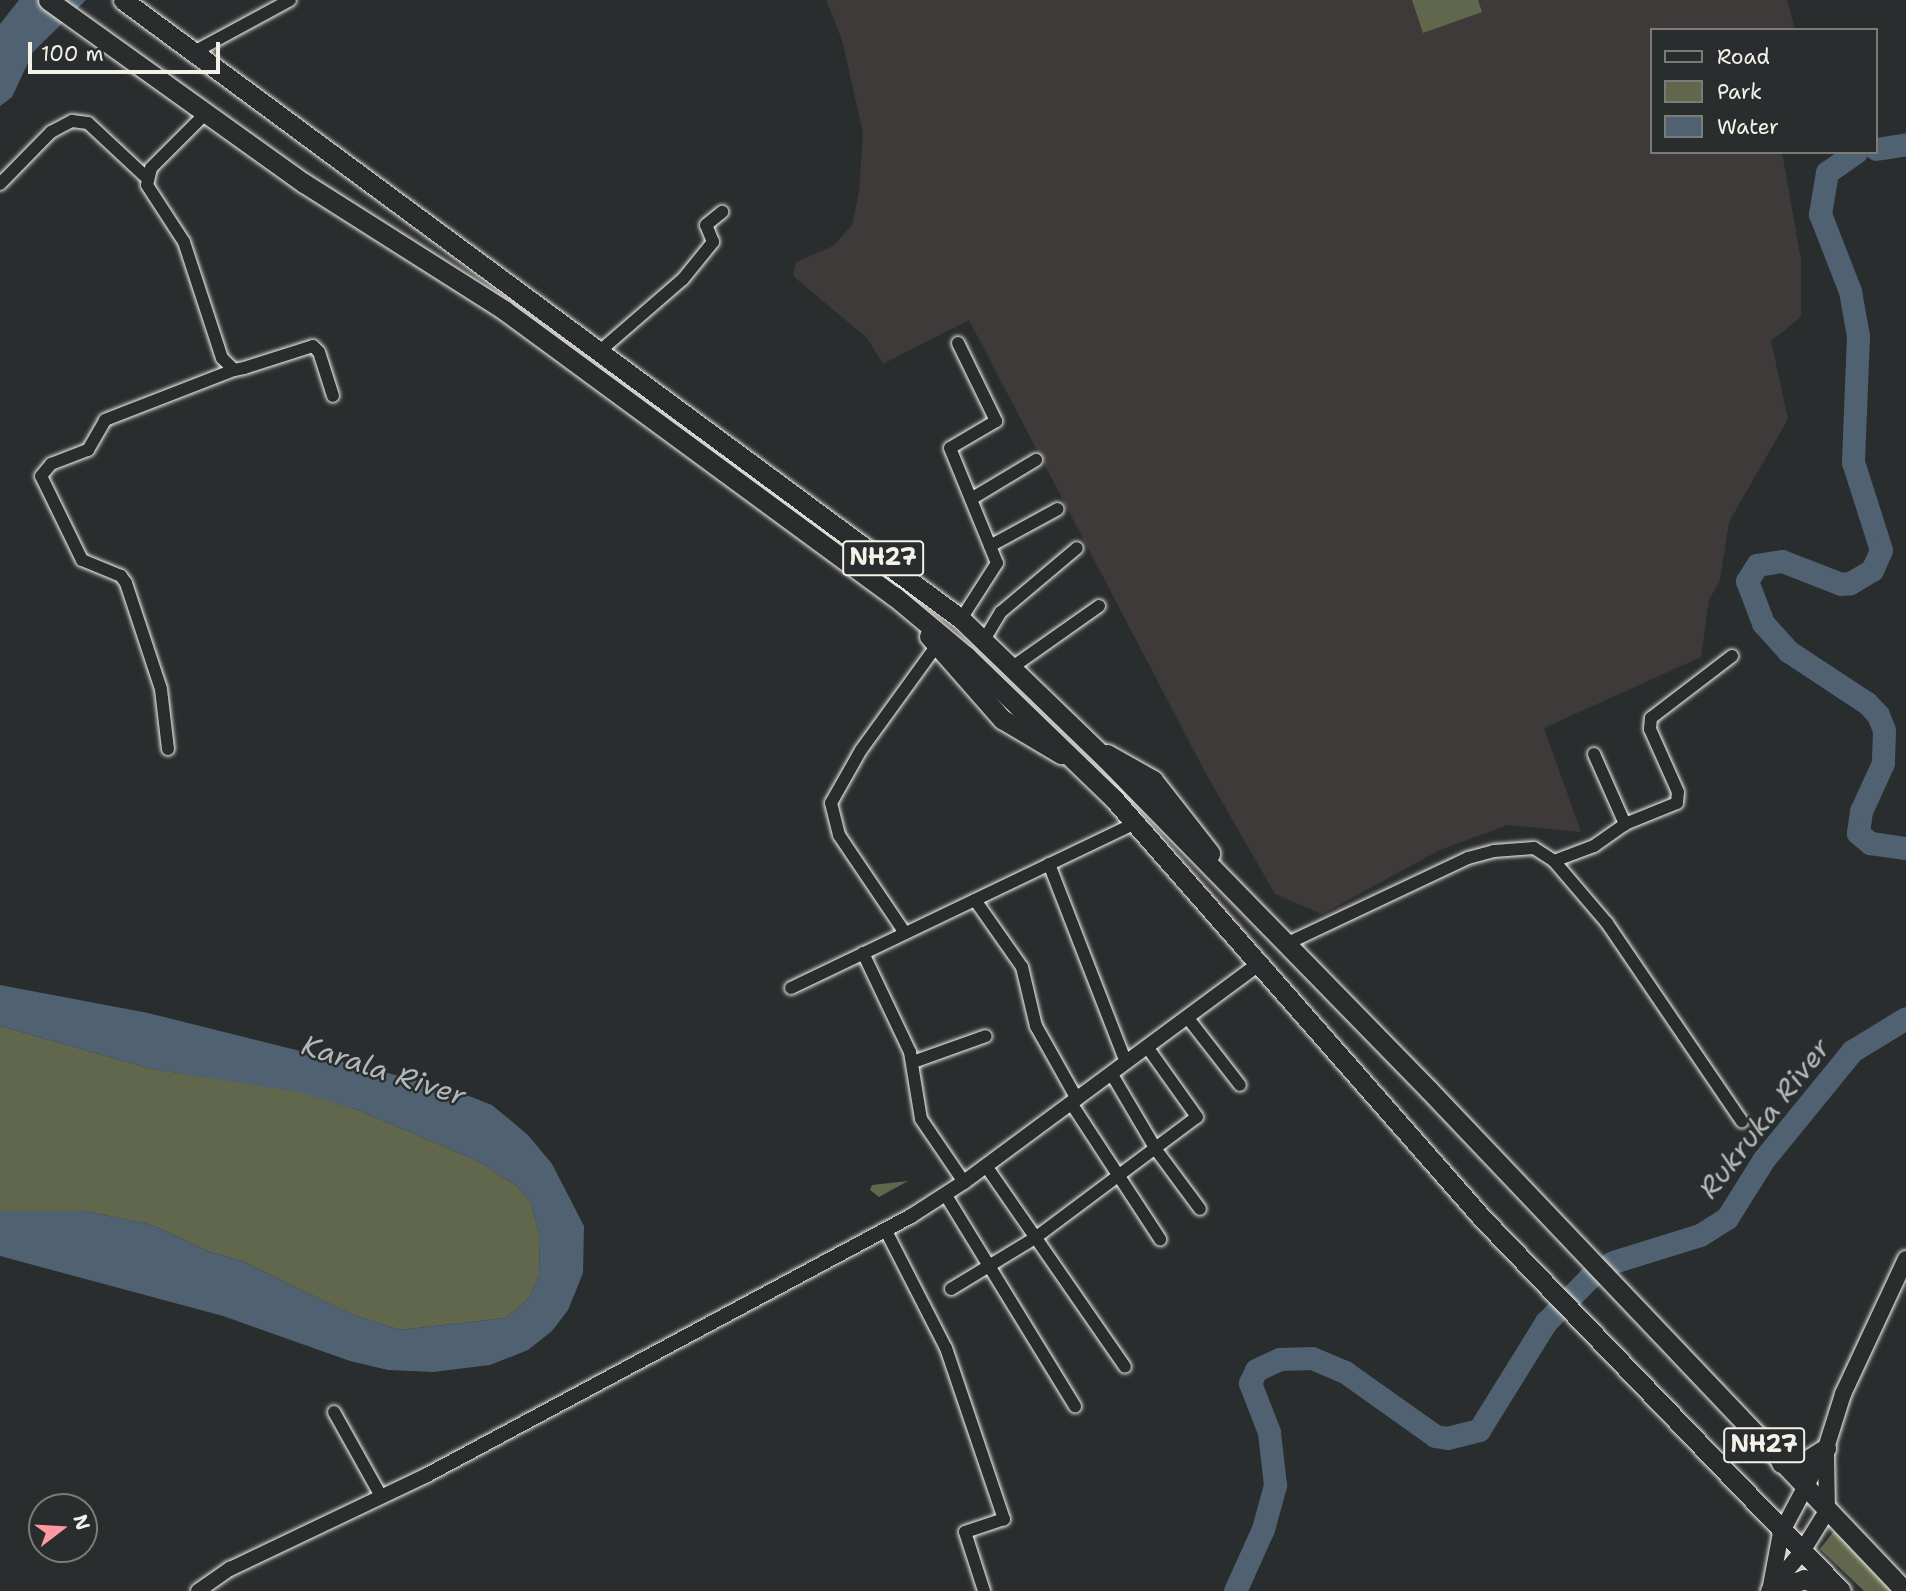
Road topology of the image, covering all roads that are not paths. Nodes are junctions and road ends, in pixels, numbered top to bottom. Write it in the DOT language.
graph roads {
  1 [pos="48,0"];
  2 [pos="290,0"];
  3 [pos="125,1"];
  4 [pos="194,52"];
  5 [pos="205,114"];
  6 [pos="147,178"];
  7 [pos="0,184"];
  8 [pos="722,212"];
  9 [pos="958,343"];
  10 [pos="601,350"];
  11 [pos="234,370"];
  12 [pos="333,396"];
  13 [pos="1036,460"];
  14 [pos="971,499"];
  15 [pos="1058,509"];
  16 [pos="990,546"];
  17 [pos="1077,548"];
  18 [pos="1099,606"];
  19 [pos="908,608"];
  20 [pos="961,619"];
  21 [pos="984,640"];
  22 [pos="937,645"];
  23 [pos="1732,656"];
  24 [pos="1014,666"];
  25 [pos="168,748"];
  26 [pos="1594,754"];
  27 [pos="1075,761"];
  28 [pos="1136,823"];
  29 [pos="1625,824"];
  30 [pos="1554,861"];
  31 [pos="1049,864"];
  32 [pos="975,900"];
  33 [pos="905,933"];
  34 [pos="1286,944"];
  35 [pos="863,953"];
  36 [pos="1259,964"];
  37 [pos="791,988"];
  38 [pos="1187,1017"];
  39 [pos="986,1036"];
  40 [pos="1147,1047"];
  41 [pos="914,1062"];
  42 [pos="1126,1063"];
  43 [pos="1111,1073"];
  44 [pos="1240,1085"];
  45 [pos="1074,1101"];
  46 [pos="1742,1122"];
  47 [pos="1157,1151"];
  48 [pos="986,1166"];
  49 [pos="1119,1179"];
  50 [pos="964,1182"];
  51 [pos="945,1194"];
  52 [pos="1200,1209"];
  53 [pos="886,1231"];
  54 [pos="1035,1238"];
  55 [pos="1160,1239"];
  56 [pos="1906,1259"];
  57 [pos="990,1266"];
  58 [pos="951,1289"];
  59 [pos="1125,1367"];
  60 [pos="1076,1406"];
  61 [pos="334,1412"];
  62 [pos="1826,1448"];
  63 [pos="1781,1463"];
  64 [pos="1803,1487"];
  65 [pos="381,1496"];
  66 [pos="1827,1511"];
  67 [pos="1781,1533"];
  68 [pos="1801,1553"];
  69 [pos="198,1591"];
  70 [pos="984,1591"];
  71 [pos="1770,1591"];
  72 [pos="1833,1591"];
  73 [pos="1841,1591"];
  74 [pos="1905,1591"];
  1 -- 5 [label="highway, NH27"];
  2 -- 4 [label="street"];
  3 -- 4 [label="highway, NH27"];
  4 -- 10 [label="highway, NH27"];
  5 -- 6 [label="street"];
  5 -- 19 [label="highway, NH27"];
  6 -- 7 [label="street"];
  6 -- 11 [label="street"];
  8 -- 10 [label="street"];
  9 -- 14 [label="street"];
  10 -- 20 [label="highway, NH27"];
  11 -- 12 [label="street"];
  11 -- 25 [label="street"];
  13 -- 14 [label="street"];
  14 -- 16 [label="street"];
  15 -- 16 [label="street"];
  16 -- 20 [label="street"];
  17 -- 21 [label="street"];
  18 -- 24 [label="street"];
  19 -- 22 [label="highway, NH27"];
  19 -- 27 [label="highway, NH27"];
  20 -- 21 [label="highway, NH27"];
  21 -- 24 [label="highway, NH27"];
  22 -- 27 [label="highway, NH27"];
  22 -- 33 [label="street"];
  23 -- 29 [label="street"];
  24 -- 34 [label="highway, NH27"];
  26 -- 29 [label="street"];
  27 -- 28 [label="highway, NH27"];
  28 -- 31 [label="street"];
  28 -- 36 [label="highway, NH27"];
  29 -- 30 [label="street"];
  30 -- 34 [label="street"];
  30 -- 46 [label="street"];
  31 -- 32 [label="street"];
  31 -- 42 [label="street"];
  32 -- 33 [label="street"];
  32 -- 45 [label="street"];
  33 -- 35 [label="street"];
  34 -- 36 [label="highway"];
  34 -- 63 [label="highway, NH27"];
  35 -- 37 [label="street"];
  35 -- 41 [label="street"];
  36 -- 38 [label="street"];
  36 -- 67 [label="highway, NH27"];
  38 -- 40 [label="street"];
  38 -- 44 [label="street"];
  39 -- 41 [label="street"];
  40 -- 42 [label="street"];
  40 -- 47 [label="street"];
  41 -- 50 [label="street"];
  42 -- 43 [label="street"];
  43 -- 45 [label="street"];
  43 -- 47 [label="street"];
  45 -- 48 [label="street"];
  45 -- 49 [label="street"];
  47 -- 49 [label="street"];
  47 -- 52 [label="street"];
  48 -- 50 [label="street"];
  48 -- 54 [label="street"];
  49 -- 54 [label="street"];
  49 -- 55 [label="street"];
  50 -- 51 [label="street"];
  51 -- 53 [label="street"];
  51 -- 57 [label="street"];
  53 -- 65 [label="street"];
  53 -- 70 [label="street"];
  54 -- 57 [label="street"];
  54 -- 59 [label="street"];
  56 -- 62 [label="main road"];
  57 -- 58 [label="street"];
  57 -- 60 [label="street"];
  61 -- 65 [label="street"];
  62 -- 63 [label="highway"];
  62 -- 64 [label="main road"];
  62 -- 66 [label="main road"];
  63 -- 64 [label="highway, NH27"];
  64 -- 66 [label="highway, NH27"];
  64 -- 67 [label="main road"];
  65 -- 69 [label="street"];
  66 -- 68 [label="main road"];
  66 -- 74 [label="highway, NH27"];
  67 -- 68 [label="highway, NH27"];
  67 -- 71 [label="main road"];
  68 -- 71 [label="main road"];
  68 -- 73 [label="highway, NH27"];
  71 -- 72 [label="highway"];
}
